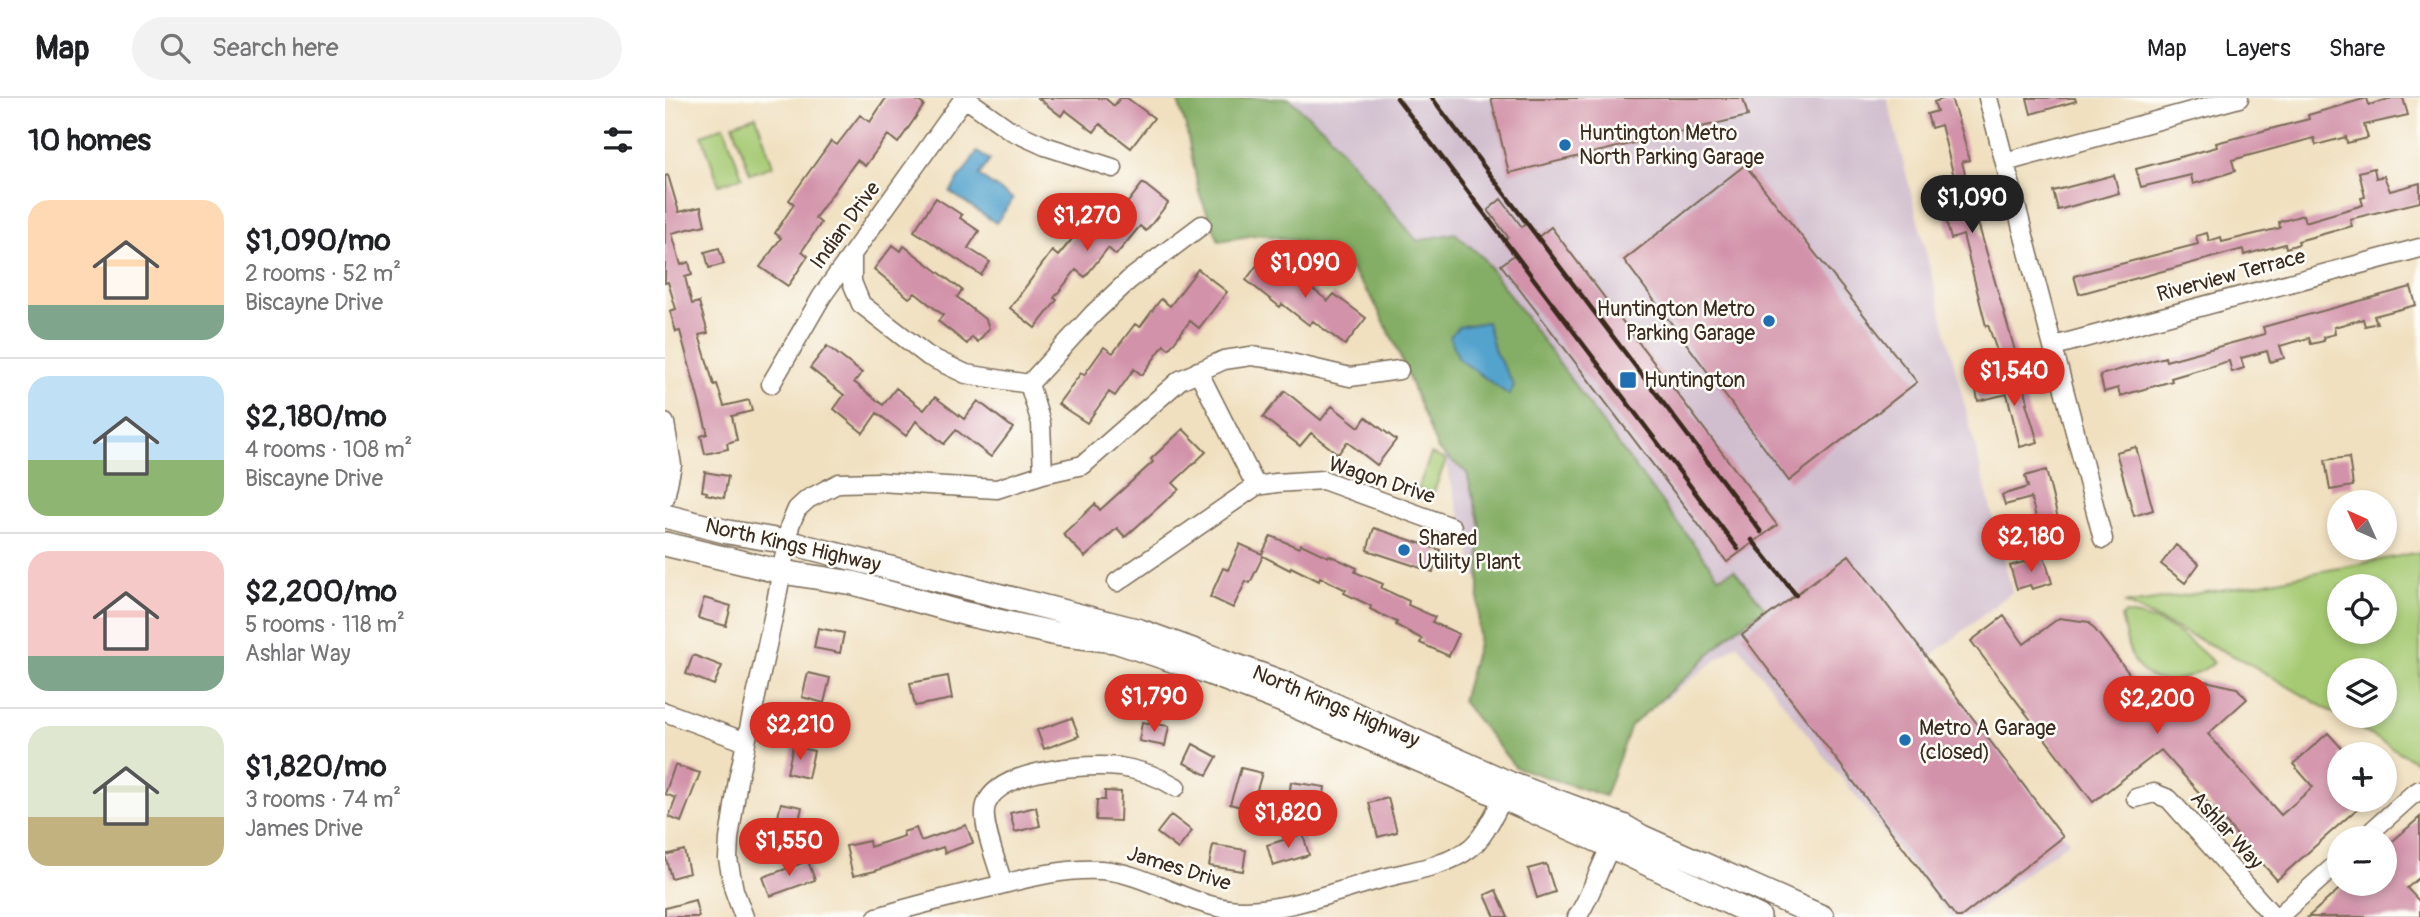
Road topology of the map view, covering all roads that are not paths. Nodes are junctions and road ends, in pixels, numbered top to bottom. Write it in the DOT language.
graph roads {
  1 [pos="965,98"];
  2 [pos="1988,98"];
  3 [pos="2239,98"];
  4 [pos="2005,162"];
  5 [pos="1113,168"];
  6 [pos="1202,225"];
  7 [pos="2420,248"];
  8 [pos="852,256"];
  9 [pos="2054,346"];
  10 [pos="1399,370"];
  11 [pos="1198,371"];
  12 [pos="771,384"];
  13 [pos="1029,384"];
  14 [pos="665,422"];
  15 [pos="1043,474"];
  16 [pos="1256,486"];
  17 [pos="665,498"];
  18 [pos="665,516"];
  19 [pos="1452,527"];
  20 [pos="2103,539"];
  21 [pos="787,542"];
  22 [pos="665,544"];
  23 [pos="782,572"];
  24 [pos="1117,582"];
  25 [pos="665,712"];
  26 [pos="747,741"];
  27 [pos="1176,787"];
  28 [pos="2420,790"];
  29 [pos="1506,791"];
  30 [pos="2136,798"];
  31 [pos="1623,825"];
  32 [pos="2377,826"];
  33 [pos="1610,846"];
  34 [pos="2327,872"];
  35 [pos="1003,884"];
  36 [pos="1814,915"];
  37 [pos="744,917"];
  38 [pos="877,917"];
  39 [pos="1577,917"];
  40 [pos="1759,917"];
  41 [pos="2276,917"];
  1 -- 5 [label="street"];
  1 -- 8 [label="street, Indian Drive"];
  2 -- 4 [label="street"];
  3 -- 4 [label="street"];
  4 -- 9 [label="street"];
  6 -- 13 [label="street"];
  7 -- 9 [label="street, Riverview Terrace"];
  8 -- 12 [label="street, Indian Drive"];
  8 -- 13 [label="street"];
  9 -- 20 [label="street"];
  10 -- 11 [label="street"];
  11 -- 15 [label="street"];
  11 -- 16 [label="street"];
  13 -- 15 [label="street"];
  14 -- 17 [label="street"];
  15 -- 21 [label="street"];
  16 -- 19 [label="street, Wagon Drive"];
  16 -- 24 [label="street, Wagon Drive"];
  18 -- 21 [label="main road, North Kings Highway"];
  21 -- 23 [label="street"];
  21 -- 29 [label="main road, North Kings Highway"];
  22 -- 23 [label="main road, North Kings Highway"];
  23 -- 26 [label="street"];
  23 -- 29 [label="main road, North Kings Highway"];
  25 -- 26 [label="street"];
  26 -- 37 [label="street"];
  27 -- 35 [label="street"];
  28 -- 32 [label="street"];
  29 -- 31 [label="main road, North Kings Highway"];
  29 -- 33 [label="main road, North Kings Highway"];
  29 -- 35 [label="street, James Drive"];
  30 -- 41 [label="street, Ashlar Way"];
  31 -- 33 [label="street"];
  31 -- 36 [label="main road, North Kings Highway"];
  33 -- 39 [label="street"];
  33 -- 40 [label="main road, North Kings Highway"];
  34 -- 41 [label="street"];
  35 -- 38 [label="street, James Drive"];
}
